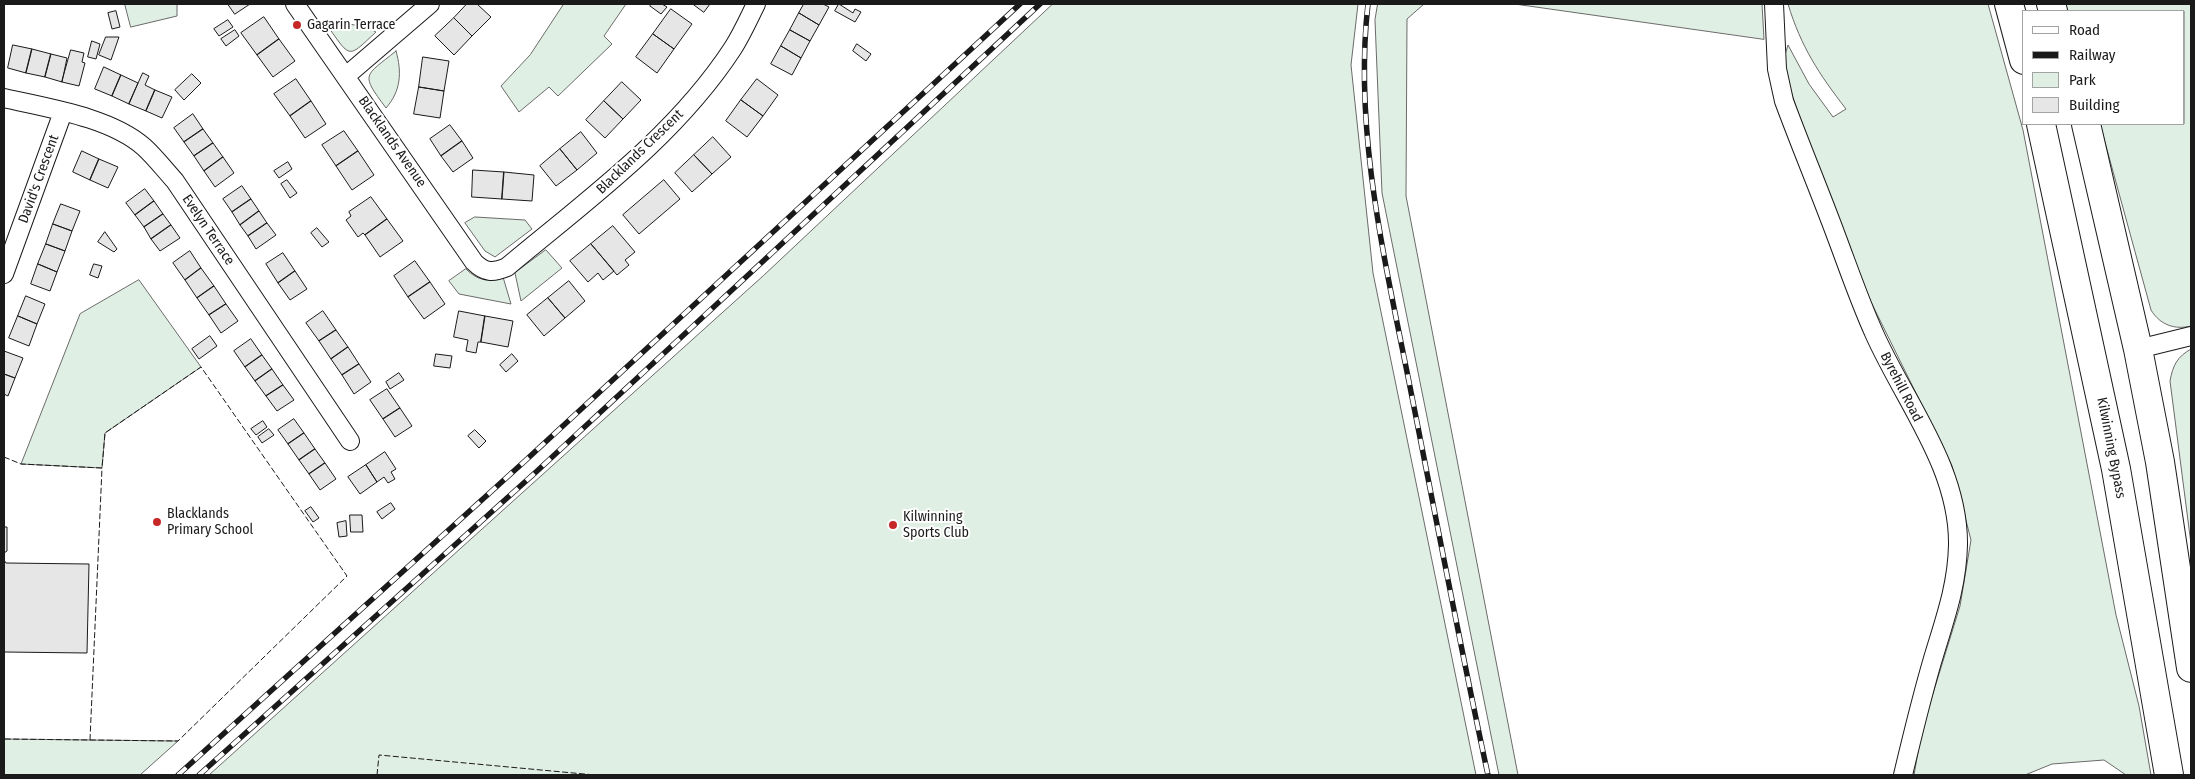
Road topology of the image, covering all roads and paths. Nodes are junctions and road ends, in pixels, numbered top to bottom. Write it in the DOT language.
graph roads {
  1 [pos="295,4"];
  2 [pos="430,4"];
  3 [pos="756,4"];
  4 [pos="1774,4"];
  5 [pos="2009,4"];
  6 [pos="2022,53"];
  7 [pos="346,76"];
  8 [pos="4,98"];
  9 [pos="63,112"];
  10 [pos="2040,125"];
  11 [pos="2086,125"];
  12 [pos="495,272"];
  13 [pos="4,274"];
  14 [pos="2191,336"];
  15 [pos="2138,349"];
  16 [pos="350,441"];
  17 [pos="2191,668"];
  18 [pos="1903,775"];
  19 [pos="2168,775"];
  1 -- 7 [label="street, Blacklands Avenue"];
  2 -- 7 [label="street"];
  3 -- 12 [label="street, Blacklands Crescent"];
  4 -- 18 [label="street, Byrehill Road"];
  5 -- 6 [label="highway"];
  7 -- 12 [label="street, Blacklands Avenue"];
  8 -- 9 [label="street, Evelyn Terrace"];
  9 -- 13 [label="street, David's Crescent"];
  9 -- 16 [label="street, Evelyn Terrace"];
  10 -- 19 [label="highway, Kilwinning Bypass"];
  11 -- 15 [label="highway"];
  14 -- 15 [label="street"];
  15 -- 17 [label="highway"];
}
